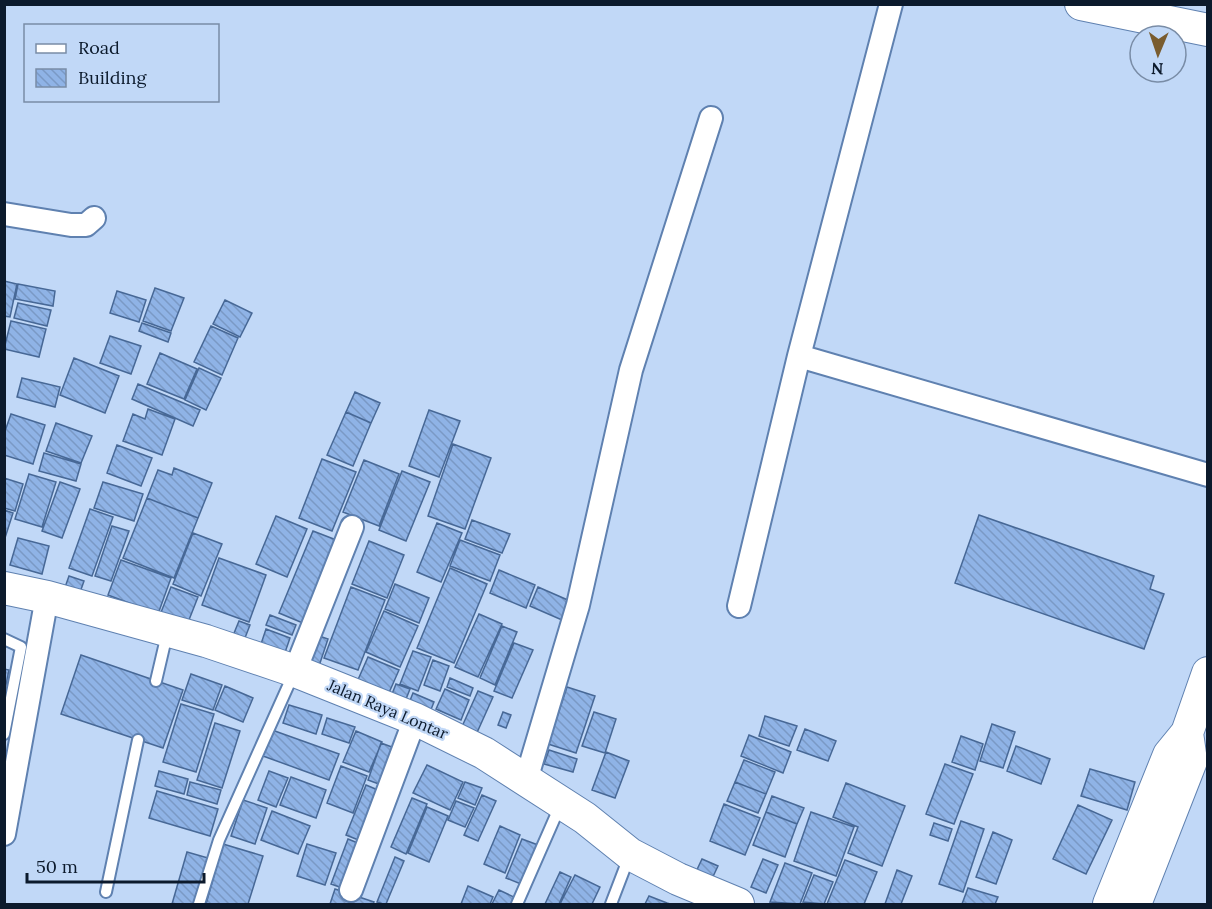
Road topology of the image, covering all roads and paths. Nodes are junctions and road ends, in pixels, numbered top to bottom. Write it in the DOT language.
graph roads {
  1 [pos="891,4"];
  2 [pos="1081,4"];
  3 [pos="1208,30"];
  4 [pos="711,118"];
  5 [pos="4,214"];
  6 [pos="94,218"];
  7 [pos="800,356"];
  8 [pos="1208,475"];
  9 [pos="352,527"];
  10 [pos="4,588"];
  11 [pos="47,597"];
  12 [pos="739,606"];
  13 [pos="168,631"];
  14 [pos="4,639"];
  15 [pos="295,671"];
  16 [pos="1208,673"];
  17 [pos="156,681"];
  18 [pos="415,719"];
  19 [pos="1187,733"];
  20 [pos="4,734"];
  21 [pos="138,740"];
  22 [pos="526,780"];
  23 [pos="561,802"];
  24 [pos="4,834"];
  25 [pos="630,854"];
  26 [pos="351,890"];
  27 [pos="106,892"];
  28 [pos="200,904"];
  29 [pos="517,904"];
  30 [pos="611,904"];
  31 [pos="738,904"];
  32 [pos="1109,904"];
  33 [pos="1135,904"];
  1 -- 7 [label="street"];
  2 -- 3 [label="street"];
  4 -- 22 [label="street"];
  5 -- 6 [label="street"];
  7 -- 8 [label="street"];
  7 -- 12 [label="street"];
  9 -- 15 [label="street"];
  10 -- 11 [label="street, Jalan Raya Lontar"];
  11 -- 13 [label="street, Jalan Raya Lontar"];
  11 -- 24 [label="street"];
  13 -- 15 [label="street, Jalan Raya Lontar"];
  13 -- 17 [label="lane"];
  14 -- 20 [label="lane"];
  15 -- 18 [label="street, Jalan Raya Lontar"];
  15 -- 28 [label="lane"];
  16 -- 19 [label="street"];
  18 -- 22 [label="street, Jalan Raya Lontar"];
  18 -- 26 [label="street"];
  19 -- 32 [label="street"];
  19 -- 33 [label="street"];
  21 -- 27 [label="lane"];
  22 -- 23 [label="street, Jalan Raya Lontar"];
  23 -- 25 [label="street, Jalan Raya Lontar"];
  23 -- 29 [label="lane"];
  25 -- 30 [label="lane"];
  25 -- 31 [label="street, Jalan Raya Lontar"];
}
